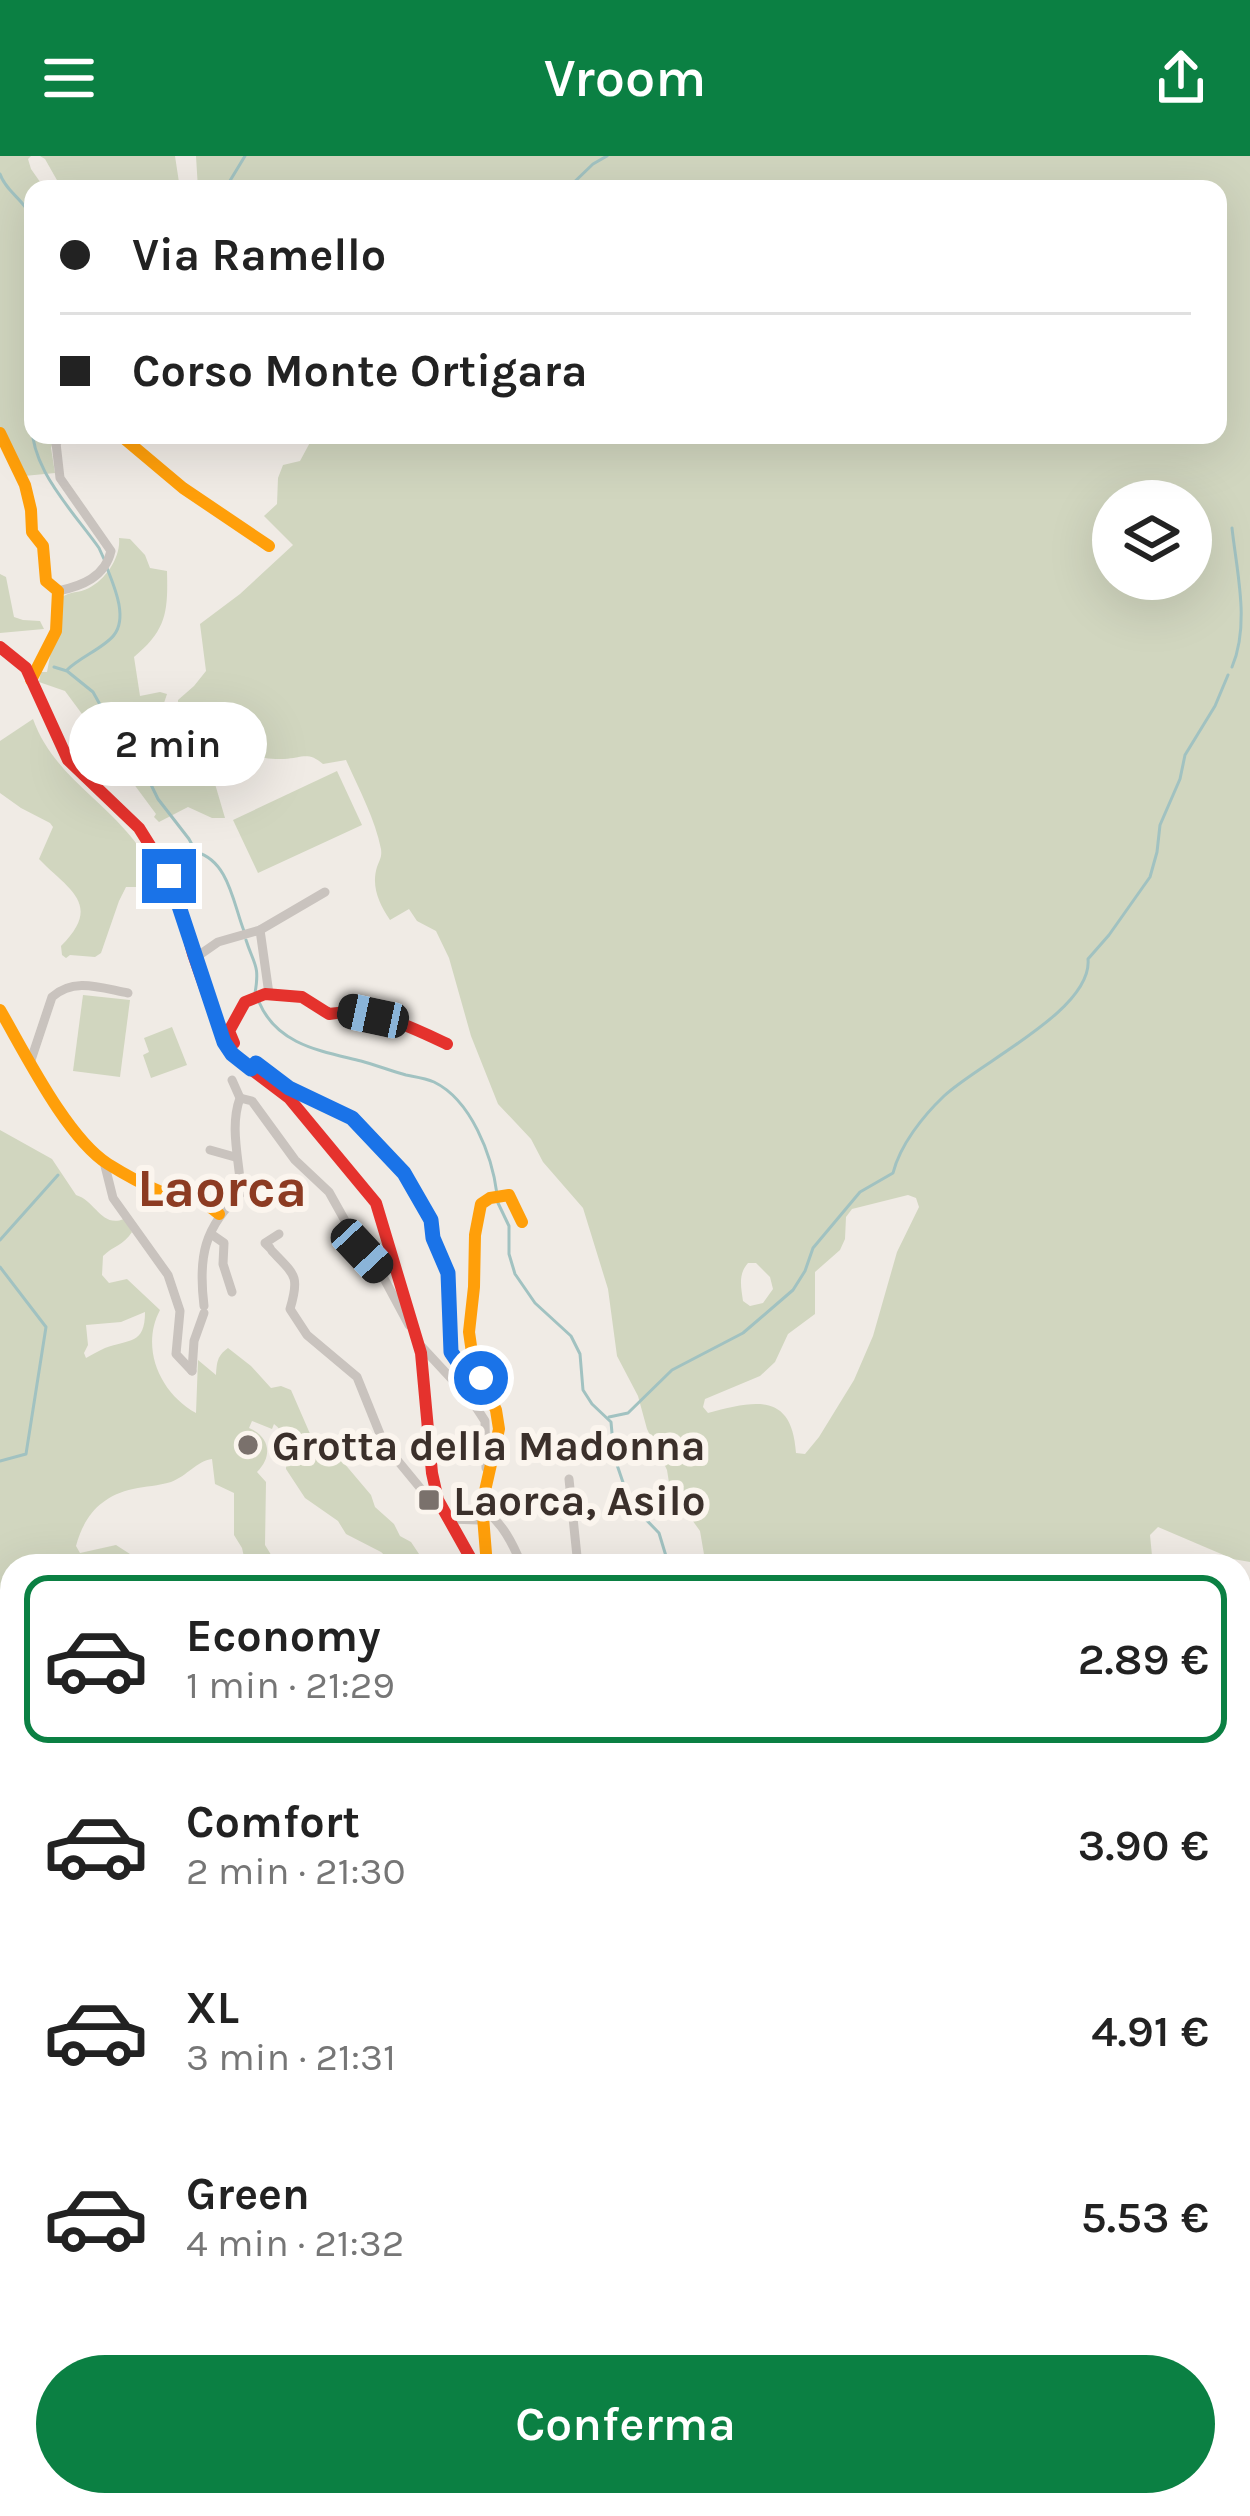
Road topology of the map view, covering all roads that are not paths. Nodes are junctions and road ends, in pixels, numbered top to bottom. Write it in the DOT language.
graph roads {
  1 [pos="0,433"];
  2 [pos="56,444"];
  3 [pos="131,444"];
  4 [pos="268,546"];
  5 [pos="58,591"];
  6 [pos="0,647"];
  7 [pos="31,680"];
  8 [pos="325,892"];
  9 [pos="249,934"];
  10 [pos="195,958"];
  11 [pos="128,993"];
  12 [pos="262,996"];
  13 [pos="0,1010"];
  14 [pos="447,1044"];
  15 [pos="30,1063"];
  16 [pos="253,1066"];
  17 [pos="232,1080"];
  18 [pos="241,1099"];
  19 [pos="210,1150"];
  20 [pos="236,1157"];
  21 [pos="104,1162"];
  22 [pos="491,1199"];
  23 [pos="224,1209"];
  24 [pos="522,1222"];
  25 [pos="469,1225"];
  26 [pos="211,1234"];
  27 [pos="279,1234"];
  28 [pos="232,1292"];
  29 [pos="418,1342"];
  30 [pos="481,1378"];
  31 [pos="569,1479"];
  32 [pos="485,1480"];
  33 [pos="437,1496"];
  34 [pos="480,1514"];
  35 [pos="448,1518"];
  36 [pos="468,1554"];
  37 [pos="485,1554"];
  38 [pos="516,1554"];
  39 [pos="577,1554"];
  1 -- 5 [label="street"];
  2 -- 5 [label="street"];
  3 -- 4 [label="street"];
  5 -- 7 [label="street"];
  6 -- 7 [label="street"];
  7 -- 10 [label="street"];
  8 -- 9 [label="street"];
  9 -- 10 [label="street"];
  9 -- 12 [label="street"];
  10 -- 16 [label="street"];
  11 -- 15 [label="street"];
  12 -- 14 [label="street"];
  12 -- 16 [label="street"];
  13 -- 15 [label="street"];
  15 -- 21 [label="street"];
  16 -- 29 [label="street"];
  16 -- 30 [label="street"];
  17 -- 18 [label="street"];
  18 -- 20 [label="street"];
  18 -- 29 [label="street"];
  19 -- 20 [label="street"];
  20 -- 23 [label="street"];
  21 -- 23 [label="street"];
  21 -- 26 [label="street"];
  22 -- 24 [label="street"];
  22 -- 25 [label="street"];
  22 -- 30 [label="street"];
  23 -- 26 [label="street"];
  26 -- 28 [label="street"];
  27 -- 33 [label="street"];
  29 -- 32 [label="street"];
  29 -- 33 [label="street"];
  30 -- 32 [label="street"];
  31 -- 39 [label="street"];
  32 -- 34 [label="street"];
  33 -- 35 [label="street"];
  34 -- 35 [label="street"];
  34 -- 37 [label="street"];
  34 -- 38 [label="street"];
  35 -- 36 [label="street"];
}
